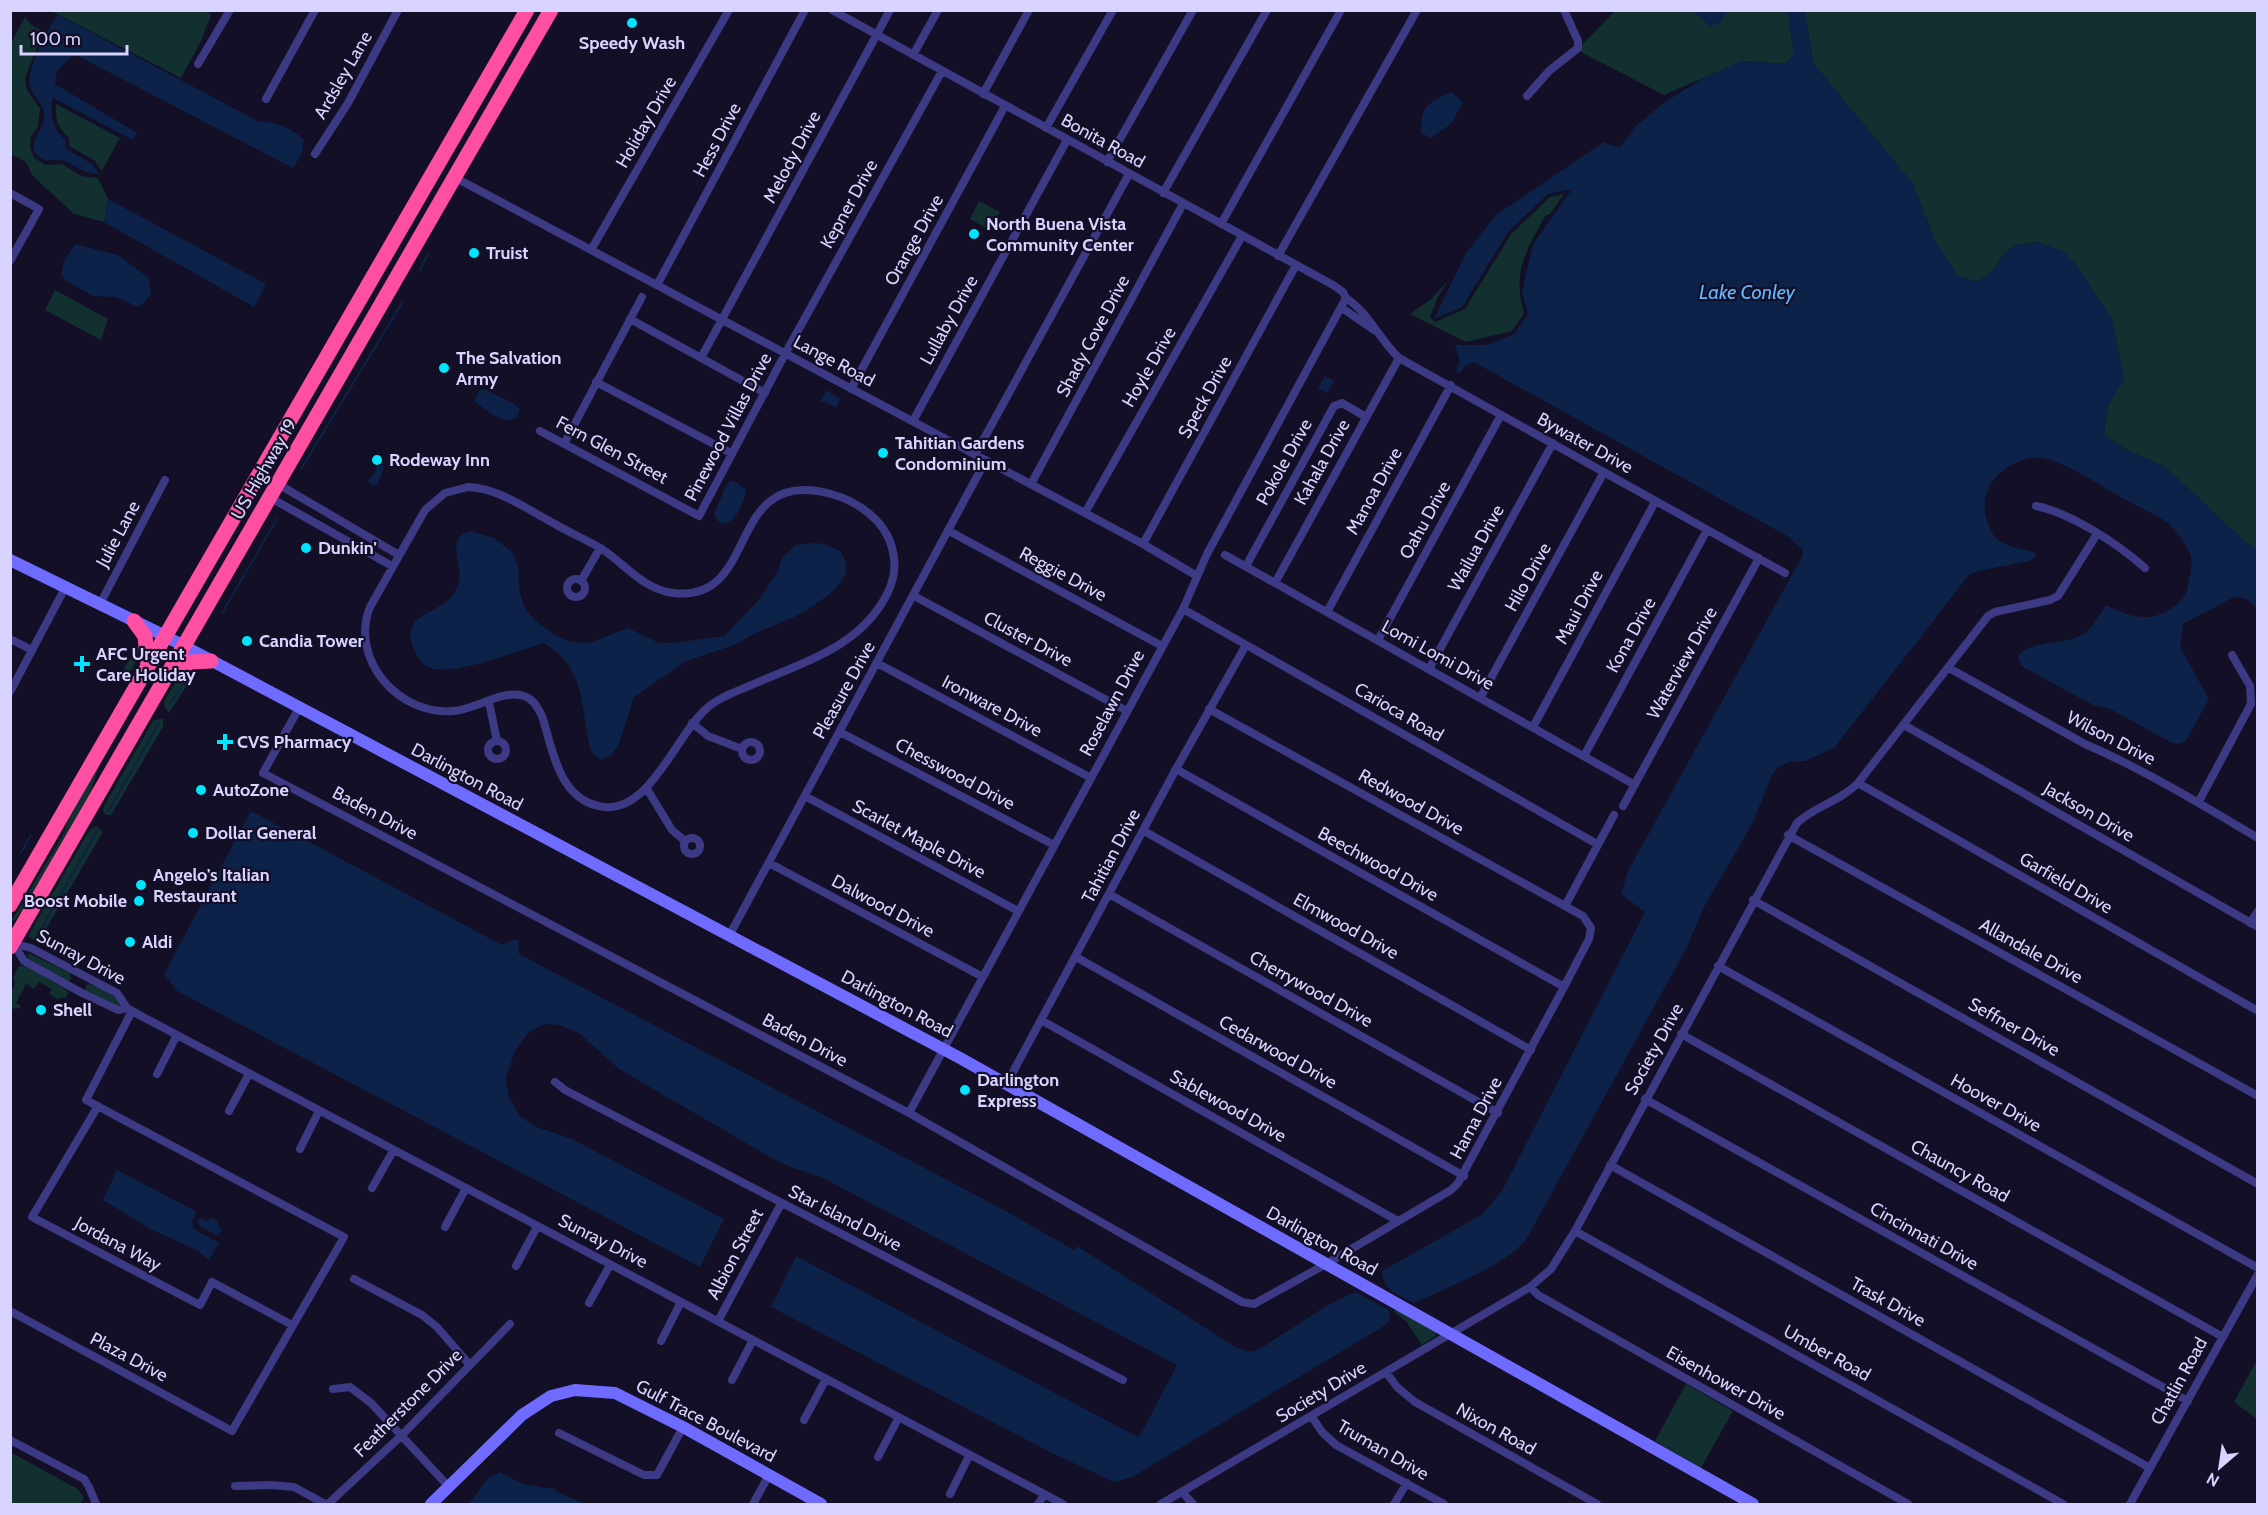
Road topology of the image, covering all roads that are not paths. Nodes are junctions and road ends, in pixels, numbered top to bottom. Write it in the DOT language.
graph roads {
  1 [pos="230,10"];
  2 [pos="315,10"];
  3 [pos="398,10"];
  4 [pos="527,10"];
  5 [pos="551,10"];
  6 [pos="729,10"];
  7 [pos="805,10"];
  8 [pos="832,10"];
  9 [pos="890,10"];
  10 [pos="938,10"];
  11 [pos="1029,10"];
  12 [pos="1113,10"];
  13 [pos="1193,10"];
  14 [pos="1267,10"];
  15 [pos="1341,10"];
  16 [pos="1417,10"];
  17 [pos="1564,10"];
  18 [pos="876,35"];
  19 [pos="913,55"];
  20 [pos="198,64"];
  21 [pos="942,71"];
  22 [pos="983,94"];
  23 [pos="1527,96"];
  24 [pos="266,99"];
  25 [pos="1005,106"];
  26 [pos="1046,128"];
  27 [pos="1067,140"];
  28 [pos="315,154"];
  29 [pos="1107,162"];
  30 [pos="431,174"];
  31 [pos="1129,174"];
  32 [pos="454,177"];
  33 [pos="10,193"];
  34 [pos="1163,193"];
  35 [pos="1183,204"];
  36 [pos="1221,224"];
  37 [pos="1242,236"];
  38 [pos="591,250"];
  39 [pos="1278,256"];
  40 [pos="10,261"];
  41 [pos="1296,266"];
  42 [pos="375,273"];
  43 [pos="397,276"];
  44 [pos="657,285"];
  45 [pos="642,297"];
  46 [pos="1346,298"];
  47 [pos="1342,308"];
  48 [pos="630,320"];
  49 [pos="723,320"];
  50 [pos="1377,332"];
  51 [pos="785,354"];
  52 [pos="701,358"];
  53 [pos="1399,358"];
  54 [pos="314,381"];
  55 [pos="596,382"];
  56 [pos="1451,386"];
  57 [pos="333,389"];
  58 [pos="851,389"];
  59 [pos="765,393"];
  60 [pos="1501,415"];
  61 [pos="1366,417"];
  62 [pos="913,421"];
  63 [pos="540,431"];
  64 [pos="1553,443"];
  65 [pos="564,444"];
  66 [pos="731,453"];
  67 [pos="975,455"];
  68 [pos="986,460"];
  69 [pos="1604,472"];
  70 [pos="165,480"];
  71 [pos="1031,484"];
  72 [pos="273,490"];
  73 [pos="1655,502"];
  74 [pos="2036,506"];
  75 [pos="1085,513"];
  76 [pos="699,516"];
  77 [pos="1707,530"];
  78 [pos="949,531"];
  79 [pos="2097,534"];
  80 [pos="1143,544"];
  81 [pos="383,546"];
  82 [pos="600,548"];
  83 [pos="399,555"];
  84 [pos="1226,555"];
  85 [pos="376,558"];
  86 [pos="1759,558"];
  87 [pos="10,560"];
  88 [pos="392,566"];
  89 [pos="1246,566"];
  90 [pos="2145,568"];
  91 [pos="1785,573"];
  92 [pos="1197,576"];
  93 [pos="581,581"];
  94 [pos="1275,583"];
  95 [pos="65,588"];
  96 [pos="914,596"];
  97 [pos="100,604"];
  98 [pos="1183,609"];
  99 [pos="1327,612"];
  100 [pos="134,621"];
  101 [pos="165,636"];
  102 [pos="10,639"];
  103 [pos="1378,640"];
  104 [pos="1246,645"];
  105 [pos="184,646"];
  106 [pos="1162,646"];
  107 [pos="32,650"];
  108 [pos="2232,655"];
  109 [pos="211,661"];
  110 [pos="877,663"];
  111 [pos="148,666"];
  112 [pos="1949,668"];
  113 [pos="1429,669"];
  114 [pos="165,680"];
  115 [pos="10,692"];
  116 [pos="1480,698"];
  117 [pos="489,702"];
  118 [pos="299,708"];
  119 [pos="1209,710"];
  120 [pos="1127,711"];
  121 [pos="692,723"];
  122 [pos="1904,725"];
  123 [pos="1533,727"];
  124 [pos="840,732"];
  125 [pos="497,741"];
  126 [pos="742,749"];
  127 [pos="1584,756"];
  128 [pos="1176,769"];
  129 [pos="1090,778"];
  130 [pos="1858,783"];
  131 [pos="1635,784"];
  132 [pos="646,789"];
  133 [pos="805,796"];
  134 [pos="2198,803"];
  135 [pos="1623,806"];
  136 [pos="1614,815"];
  137 [pos="1144,831"];
  138 [pos="1788,835"];
  139 [pos="2258,838"];
  140 [pos="685,841"];
  141 [pos="1598,844"];
  142 [pos="1054,845"];
  143 [pos="769,863"];
  144 [pos="1109,894"];
  145 [pos="1753,900"];
  146 [pos="10,905"];
  147 [pos="1565,906"];
  148 [pos="1018,911"];
  149 [pos="2258,911"];
  150 [pos="2254,925"];
  151 [pos="1591,928"];
  152 [pos="729,936"];
  153 [pos="11,944"];
  154 [pos="1076,957"];
  155 [pos="1718,966"];
  156 [pos="982,977"];
  157 [pos="1564,987"];
  158 [pos="130,1009"];
  159 [pos="2258,1011"];
  160 [pos="1041,1020"];
  161 [pos="1681,1034"];
  162 [pos="177,1035"];
  163 [pos="943,1049"];
  164 [pos="1531,1050"];
  165 [pos="157,1074"];
  166 [pos="249,1074"];
  167 [pos="555,1082"];
  168 [pos="1007,1083"];
  169 [pos="2258,1096"];
  170 [pos="1645,1099"];
  171 [pos="98,1106"];
  172 [pos="229,1111"];
  173 [pos="319,1111"];
  174 [pos="909,1113"];
  175 [pos="1497,1113"];
  176 [pos="300,1149"];
  177 [pos="393,1151"];
  178 [pos="1610,1166"];
  179 [pos="1464,1176"];
  180 [pos="2258,1184"];
  181 [pos="372,1188"];
  182 [pos="466,1188"];
  183 [pos="781,1204"];
  184 [pos="1398,1221"];
  185 [pos="445,1227"];
  186 [pos="537,1227"];
  187 [pos="1575,1231"];
  188 [pos="1326,1264"];
  189 [pos="610,1265"];
  190 [pos="516,1266"];
  191 [pos="2258,1268"];
  192 [pos="2258,1275"];
  193 [pos="354,1279"];
  194 [pos="1530,1287"];
  195 [pos="681,1302"];
  196 [pos="589,1303"];
  197 [pos="10,1311"];
  198 [pos="718,1321"];
  199 [pos="510,1324"];
  200 [pos="292,1325"];
  201 [pos="1451,1334"];
  202 [pos="2223,1337"];
  203 [pos="753,1340"];
  204 [pos="661,1341"];
  205 [pos="469,1364"];
  206 [pos="1386,1372"];
  207 [pos="732,1380"];
  208 [pos="826,1380"];
  209 [pos="1122,1380"];
  210 [pos="333,1389"];
  211 [pos="2188,1401"];
  212 [pos="1311,1416"];
  213 [pos="899,1417"];
  214 [pos="804,1420"];
  215 [pos="683,1427"];
  216 [pos="559,1433"];
  217 [pos="401,1436"];
  218 [pos="10,1440"];
  219 [pos="969,1456"];
  220 [pos="878,1457"];
  221 [pos="2150,1468"];
  222 [pos="769,1475"];
  223 [pos="1407,1483"];
  224 [pos="235,1486"];
  225 [pos="449,1487"];
  226 [pos="1182,1492"];
  227 [pos="950,1494"];
  228 [pos="1044,1495"];
  229 [pos="96,1504"];
  230 [pos="327,1504"];
  231 [pos="431,1504"];
  232 [pos="753,1504"];
  233 [pos="820,1504"];
  234 [pos="1038,1504"];
  235 [pos="1063,1504"];
  236 [pos="1161,1504"];
  237 [pos="1193,1504"];
  238 [pos="1394,1504"];
  239 [pos="1444,1504"];
  240 [pos="1597,1504"];
  241 [pos="1753,1504"];
  242 [pos="1908,1504"];
  243 [pos="2063,1504"];
  244 [pos="2130,1504"];
  1 -- 20 [label="street"];
  2 -- 24 [label="street"];
  3 -- 28 [label="street, Ardsley Lane"];
  4 -- 30 [label="highway, US Highway 19"];
  5 -- 32 [label="highway, US Highway 19"];
  6 -- 38 [label="street, Holiday Drive"];
  7 -- 44 [label="street, Hess Drive"];
  8 -- 18 [label="street, Bonita Road"];
  9 -- 18 [label="street, Melody Drive"];
  10 -- 19 [label="street"];
  11 -- 22 [label="street"];
  12 -- 26 [label="street"];
  13 -- 29 [label="street"];
  14 -- 34 [label="street"];
  15 -- 36 [label="street"];
  16 -- 39 [label="street"];
  17 -- 23 [label="street"];
  18 -- 19 [label="street, Bonita Road"];
  18 -- 49 [label="street, Melody Drive"];
  19 -- 21 [label="street, Bonita Road"];
  21 -- 22 [label="street, Bonita Road"];
  21 -- 51 [label="street, Kepner Drive"];
  22 -- 25 [label="street, Bonita Road"];
  25 -- 26 [label="street, Bonita Road"];
  25 -- 58 [label="street, Orange Drive"];
  26 -- 27 [label="street, Bonita Road"];
  27 -- 29 [label="street, Bonita Road"];
  27 -- 62 [label="street, Lullaby Drive"];
  29 -- 31 [label="street, Bonita Road"];
  30 -- 42 [label="highway, US Highway 19"];
  30 -- 43 [label="highway"];
  31 -- 34 [label="street, Bonita Road"];
  31 -- 67 [label="street"];
  32 -- 38 [label="street, Lange Road"];
  32 -- 43 [label="highway, US Highway 19"];
  33 -- 40 [label="street"];
  34 -- 35 [label="street, Bonita Road"];
  35 -- 36 [label="street, Bonita Road"];
  35 -- 71 [label="street, Shady Cove Drive"];
  36 -- 37 [label="street, Bonita Road"];
  37 -- 39 [label="street, Bonita Road"];
  37 -- 75 [label="street, Hoyle Drive"];
  38 -- 44 [label="street, Lange Road"];
  39 -- 41 [label="street, Bonita Road"];
  41 -- 46 [label="street, Bonita Road"];
  41 -- 80 [label="street, Speck Drive"];
  42 -- 54 [label="highway, US Highway 19"];
  42 -- 57 [label="highway"];
  43 -- 57 [label="highway, US Highway 19"];
  44 -- 49 [label="street, Lange Road"];
  45 -- 48 [label="street"];
  46 -- 47 [label="street"];
  46 -- 50 [label="street, Bywater Drive"];
  47 -- 50 [label="street, Bywater Drive"];
  47 -- 92 [label="street, Roselawn Drive"];
  48 -- 52 [label="street"];
  48 -- 55 [label="street"];
  49 -- 51 [label="street, Lange Road"];
  49 -- 52 [label="street, Melody Drive"];
  50 -- 53 [label="street, Bywater Drive"];
  51 -- 58 [label="street, Lange Road"];
  51 -- 59 [label="street, Pinewood Villas Drive"];
  52 -- 59 [label="street"];
  53 -- 56 [label="street, Bywater Drive"];
  53 -- 61 [label="street, Kahala Drive"];
  54 -- 72 [label="highway"];
  54 -- 101 [label="highway, US Highway 19"];
  55 -- 65 [label="street"];
  55 -- 66 [label="street"];
  56 -- 60 [label="street, Bywater Drive"];
  56 -- 99 [label="street, Manoa Drive"];
  57 -- 72 [label="highway, US Highway 19"];
  58 -- 62 [label="street, Lange Road"];
  59 -- 66 [label="street, Pinewood Villas Drive"];
  60 -- 64 [label="street, Bywater Drive"];
  60 -- 103 [label="street, Oahu Drive"];
  61 -- 89 [label="street, Pokole Drive"];
  61 -- 94 [label="street, Kahala Drive"];
  62 -- 67 [label="street, Lange Road"];
  63 -- 65 [label="street, Fern Glen Street"];
  64 -- 69 [label="street, Bywater Drive"];
  64 -- 113 [label="street, Wailua Drive"];
  65 -- 76 [label="street, Fern Glen Street"];
  66 -- 76 [label="street, Pinewood Villas Drive"];
  67 -- 68 [label="street, Lange Road"];
  68 -- 71 [label="street, Lange Road"];
  68 -- 78 [label="street, Pleasure Drive"];
  69 -- 73 [label="street, Bywater Drive"];
  69 -- 116 [label="street, Hilo Drive"];
  70 -- 97 [label="street, Julie Lane"];
  71 -- 75 [label="street, Lange Road"];
  72 -- 81 [label="street"];
  72 -- 85 [label="street"];
  72 -- 105 [label="highway, US Highway 19"];
  73 -- 77 [label="street, Bywater Drive"];
  73 -- 123 [label="street, Maui Drive"];
  74 -- 79 [label="street"];
  75 -- 80 [label="street, Lange Road"];
  77 -- 86 [label="street, Bywater Drive"];
  77 -- 127 [label="street, Kona Drive"];
  78 -- 96 [label="street, Pleasure Drive"];
  78 -- 106 [label="street, Reggie Drive"];
  79 -- 90 [label="street"];
  79 -- 112 [label="street, Society Drive"];
  80 -- 92 [label="street, Lange Road"];
  81 -- 83 [label="street"];
  81 -- 85 [label="street"];
  82 -- 83 [label="street"];
  82 -- 93 [label="street"];
  82 -- 121 [label="street"];
  83 -- 88 [label="street"];
  84 -- 89 [label="street, Lomi Lomi Drive"];
  85 -- 88 [label="street"];
  86 -- 91 [label="street, Bywater Drive"];
  86 -- 131 [label="street, Waterview Drive"];
  87 -- 95 [label="street, Darlington Road"];
  88 -- 117 [label="street"];
  89 -- 94 [label="street, Lomi Lomi Drive"];
  92 -- 98 [label="street, Roselawn Drive"];
  94 -- 99 [label="street, Lomi Lomi Drive"];
  95 -- 97 [label="street, Darlington Road"];
  95 -- 107 [label="street"];
  96 -- 110 [label="street, Pleasure Drive"];
  96 -- 120 [label="street, Cluster Drive"];
  97 -- 100 [label="street, Darlington Road"];
  98 -- 104 [label="street, Carioca Road"];
  98 -- 106 [label="street, Roselawn Drive"];
  99 -- 103 [label="street, Lomi Lomi Drive"];
  100 -- 101 [label="street, Darlington Road"];
  100 -- 111 [label="highway"];
  101 -- 105 [label="street, Darlington Road"];
  101 -- 111 [label="highway, US Highway 19"];
  102 -- 107 [label="street"];
  103 -- 113 [label="street, Lomi Lomi Drive"];
  104 -- 119 [label="street, Tahitian Drive"];
  104 -- 141 [label="street, Carioca Road"];
  105 -- 109 [label="street, Darlington Road"];
  105 -- 114 [label="highway, US Highway 19"];
  106 -- 120 [label="street, Roselawn Drive"];
  107 -- 115 [label="street"];
  108 -- 134 [label="street"];
  109 -- 114 [label="highway"];
  109 -- 118 [label="street, Darlington Road"];
  110 -- 124 [label="street, Pleasure Drive"];
  110 -- 129 [label="street, Ironware Drive"];
  111 -- 146 [label="highway, US Highway 19"];
  112 -- 122 [label="street, Society Drive"];
  112 -- 134 [label="street, Wilson Drive"];
  113 -- 116 [label="street, Lomi Lomi Drive"];
  114 -- 153 [label="highway, US Highway 19"];
  116 -- 123 [label="street, Lomi Lomi Drive"];
  117 -- 125 [label="street"];
  117 -- 132 [label="street"];
  118 -- 152 [label="street, Darlington Road"];
  118 -- 174 [label="street, Baden Drive"];
  119 -- 128 [label="street, Tahitian Drive"];
  119 -- 147 [label="street, Redwood Drive"];
  120 -- 129 [label="street, Roselawn Drive"];
  121 -- 126 [label="street"];
  121 -- 132 [label="street"];
  122 -- 130 [label="street, Society Drive"];
  122 -- 150 [label="street, Jackson Drive"];
  123 -- 127 [label="street, Lomi Lomi Drive"];
  124 -- 133 [label="street, Pleasure Drive"];
  124 -- 142 [label="street, Chesswood Drive"];
  127 -- 131 [label="street, Lomi Lomi Drive"];
  128 -- 137 [label="street, Tahitian Drive"];
  128 -- 157 [label="street, Beechwood Drive"];
  129 -- 142 [label="street, Roselawn Drive"];
  130 -- 138 [label="street, Society Drive"];
  130 -- 159 [label="street, Garfield Drive"];
  131 -- 135 [label="street, Waterview Drive"];
  132 -- 140 [label="street"];
  133 -- 143 [label="street, Pleasure Drive"];
  133 -- 148 [label="street, Scarlet Maple Drive"];
  134 -- 139 [label="street, Wilson Drive"];
  136 -- 141 [label="street"];
  137 -- 144 [label="street, Tahitian Drive"];
  137 -- 164 [label="street, Elmwood Drive"];
  138 -- 145 [label="street, Society Drive"];
  138 -- 169 [label="street, Allandale Drive"];
  141 -- 147 [label="street"];
  142 -- 148 [label="street, Roselawn Drive"];
  143 -- 152 [label="street, Pleasure Drive"];
  143 -- 156 [label="street, Dalwood Drive"];
  144 -- 154 [label="street, Tahitian Drive"];
  144 -- 175 [label="street, Cherrywood Drive"];
  145 -- 155 [label="street, Society Drive"];
  145 -- 180 [label="street, Seffner Drive"];
  147 -- 151 [label="street, Redwood Drive"];
  148 -- 156 [label="street, Roselawn Drive"];
  149 -- 150 [label="street"];
  151 -- 157 [label="street, Hama Drive"];
  152 -- 163 [label="street, Darlington Road"];
  153 -- 158 [label="street, Sunray Drive"];
  153 -- 158 [label="street, Sunray Drive"];
  154 -- 160 [label="street, Tahitian Drive"];
  154 -- 179 [label="street, Cedarwood Drive"];
  155 -- 161 [label="street, Society Drive"];
  155 -- 191 [label="street, Hoover Drive"];
  156 -- 163 [label="street, Roselawn Drive"];
  157 -- 164 [label="street, Hama Drive"];
  158 -- 162 [label="street, Sunray Drive"];
  158 -- 171 [label="street"];
  160 -- 168 [label="street, Tahitian Drive"];
  160 -- 184 [label="street, Sablewood Drive"];
  161 -- 170 [label="street, Society Drive"];
  161 -- 202 [label="street, Chauncy Road"];
  162 -- 165 [label="street"];
  162 -- 166 [label="street, Sunray Drive"];
  163 -- 168 [label="street, Darlington Road"];
  163 -- 174 [label="street, Roselawn Drive"];
  164 -- 175 [label="street, Hama Drive"];
  166 -- 172 [label="street"];
  166 -- 173 [label="street, Sunray Drive"];
  167 -- 183 [label="street, Star Island Drive"];
  168 -- 188 [label="street, Darlington Road"];
  170 -- 178 [label="street, Society Drive"];
  170 -- 211 [label="street, Cincinnati Drive"];
  171 -- 200 [label="street"];
  171 -- 200 [label="street, Jordana Way"];
  173 -- 176 [label="street"];
  173 -- 177 [label="street, Sunray Drive"];
  174 -- 188 [label="street, Baden Drive"];
  175 -- 179 [label="street, Hama Drive"];
  177 -- 181 [label="street"];
  177 -- 182 [label="street, Sunray Drive"];
  178 -- 187 [label="street, Society Drive"];
  178 -- 221 [label="street, Trask Drive"];
  179 -- 184 [label="street, Hama Drive"];
  182 -- 185 [label="street"];
  182 -- 186 [label="street, Sunray Drive"];
  183 -- 198 [label="street, Albion Street"];
  183 -- 209 [label="street, Star Island Drive"];
  184 -- 188 [label="street, Hama Drive"];
  186 -- 189 [label="street, Sunray Drive"];
  186 -- 190 [label="street"];
  187 -- 194 [label="street, Society Drive"];
  187 -- 243 [label="street, Umber Road"];
  188 -- 201 [label="street, Darlington Road"];
  189 -- 195 [label="street, Sunray Drive"];
  189 -- 196 [label="street"];
  192 -- 202 [label="street, Chatlin Road"];
  193 -- 205 [label="street"];
  194 -- 201 [label="street, Society Drive"];
  194 -- 242 [label="street, Eisenhower Drive"];
  195 -- 198 [label="street, Sunray Drive"];
  195 -- 204 [label="street"];
  197 -- 200 [label="street, Plaza Drive"];
  198 -- 203 [label="street, Sunray Drive"];
  199 -- 205 [label="street, Featherstone Drive"];
  201 -- 206 [label="street, Society Drive"];
  201 -- 241 [label="street, Darlington Road"];
  202 -- 211 [label="street, Chatlin Road"];
  203 -- 207 [label="street"];
  203 -- 208 [label="street, Sunray Drive"];
  205 -- 217 [label="street, Featherstone Drive"];
  206 -- 212 [label="street, Society Drive"];
  206 -- 240 [label="street, Nixon Road"];
  208 -- 213 [label="street, Sunray Drive"];
  208 -- 214 [label="street"];
  210 -- 217 [label="street"];
  211 -- 221 [label="street, Chatlin Road"];
  212 -- 223 [label="street, Truman Drive"];
  212 -- 226 [label="street, Society Drive"];
  213 -- 219 [label="street, Sunray Drive"];
  213 -- 220 [label="street"];
  215 -- 216 [label="street"];
  215 -- 222 [label="street, Gulf Trace Boulevard"];
  215 -- 225 [label="street, Gulf Trace Boulevard"];
  217 -- 225 [label="street"];
  217 -- 230 [label="street, Featherstone Drive"];
  218 -- 229 [label="street"];
  219 -- 227 [label="street"];
  219 -- 228 [label="street, Sunray Drive"];
  221 -- 244 [label="street, Chatlin Road"];
  222 -- 232 [label="street"];
  222 -- 233 [label="street, Gulf Trace Boulevard"];
  223 -- 238 [label="street"];
  223 -- 239 [label="street, Truman Drive"];
  224 -- 230 [label="street, Featherstone Drive"];
  225 -- 231 [label="street, Gulf Trace Boulevard"];
  226 -- 236 [label="street, Society Drive"];
  226 -- 237 [label="street"];
  228 -- 234 [label="street"];
  228 -- 235 [label="street, Sunray Drive"];
}
